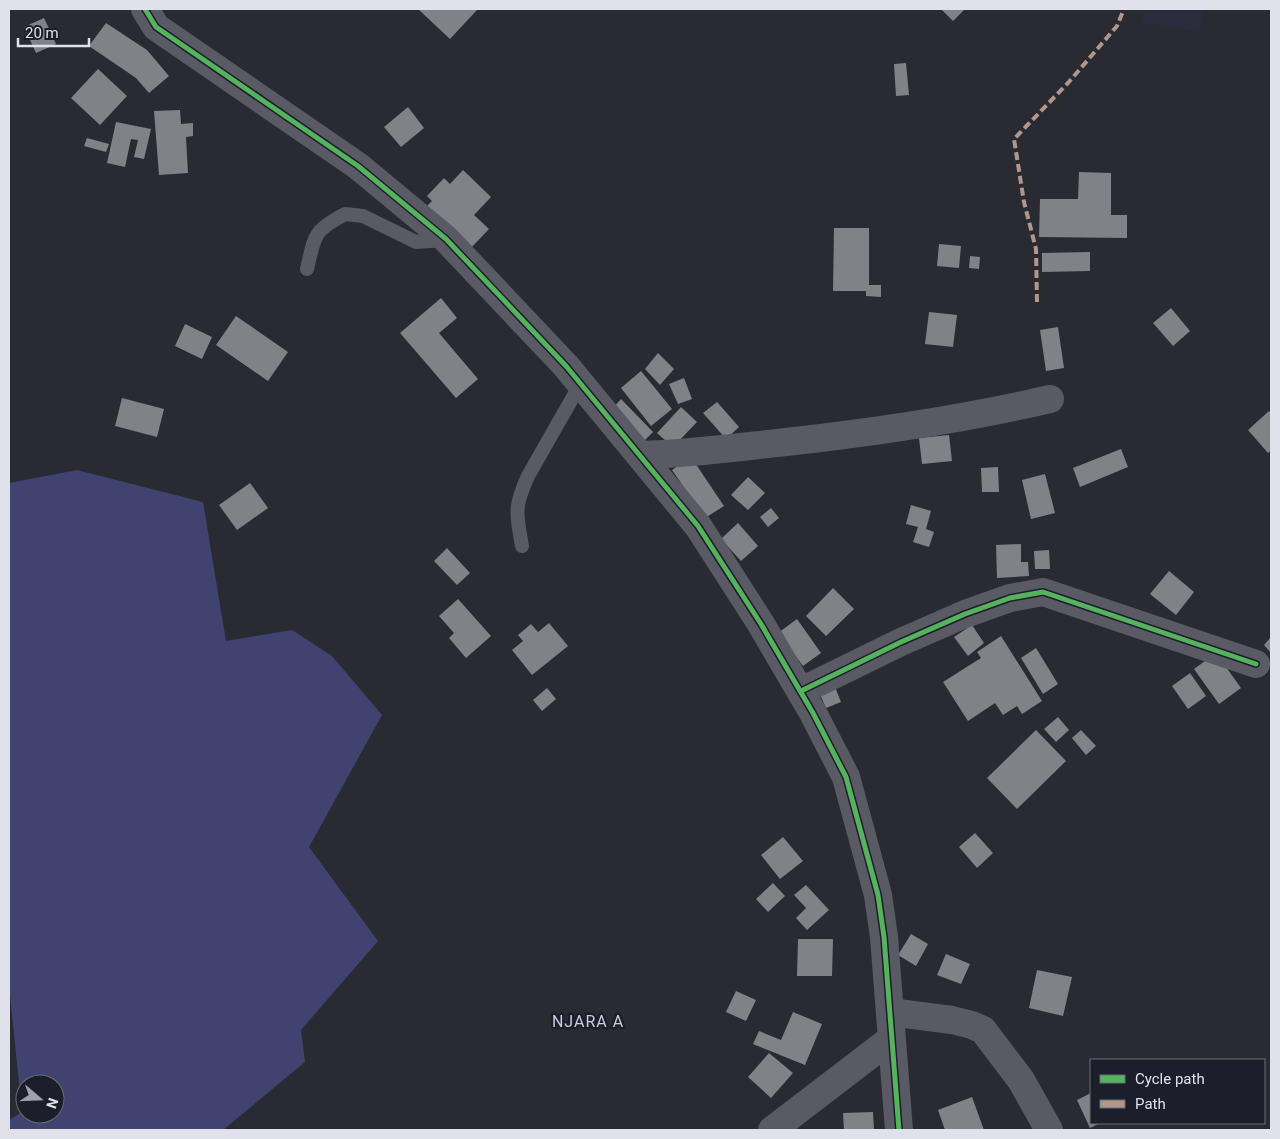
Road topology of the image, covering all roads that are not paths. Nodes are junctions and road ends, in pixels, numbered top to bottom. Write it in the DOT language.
graph roads {
  1 [pos="145,9"];
  2 [pos="446,239"];
  3 [pos="308,269"];
  4 [pos="581,383"];
  5 [pos="1050,399"];
  6 [pos="641,455"];
  7 [pos="522,546"];
  8 [pos="1256,664"];
  9 [pos="801,691"];
  10 [pos="890,1012"];
  11 [pos="891,1039"];
  12 [pos="772,1130"];
  13 [pos="899,1130"];
  14 [pos="1049,1130"];
  1 -- 2 [label="street"];
  2 -- 3 [label="lane"];
  2 -- 4 [label="street"];
  4 -- 6 [label="street"];
  4 -- 7 [label="lane"];
  5 -- 6 [label="street"];
  6 -- 9 [label="street"];
  8 -- 9 [label="street"];
  9 -- 10 [label="street"];
  10 -- 11 [label="street"];
  10 -- 14 [label="street"];
  11 -- 12 [label="street"];
  11 -- 13 [label="street"];
}
